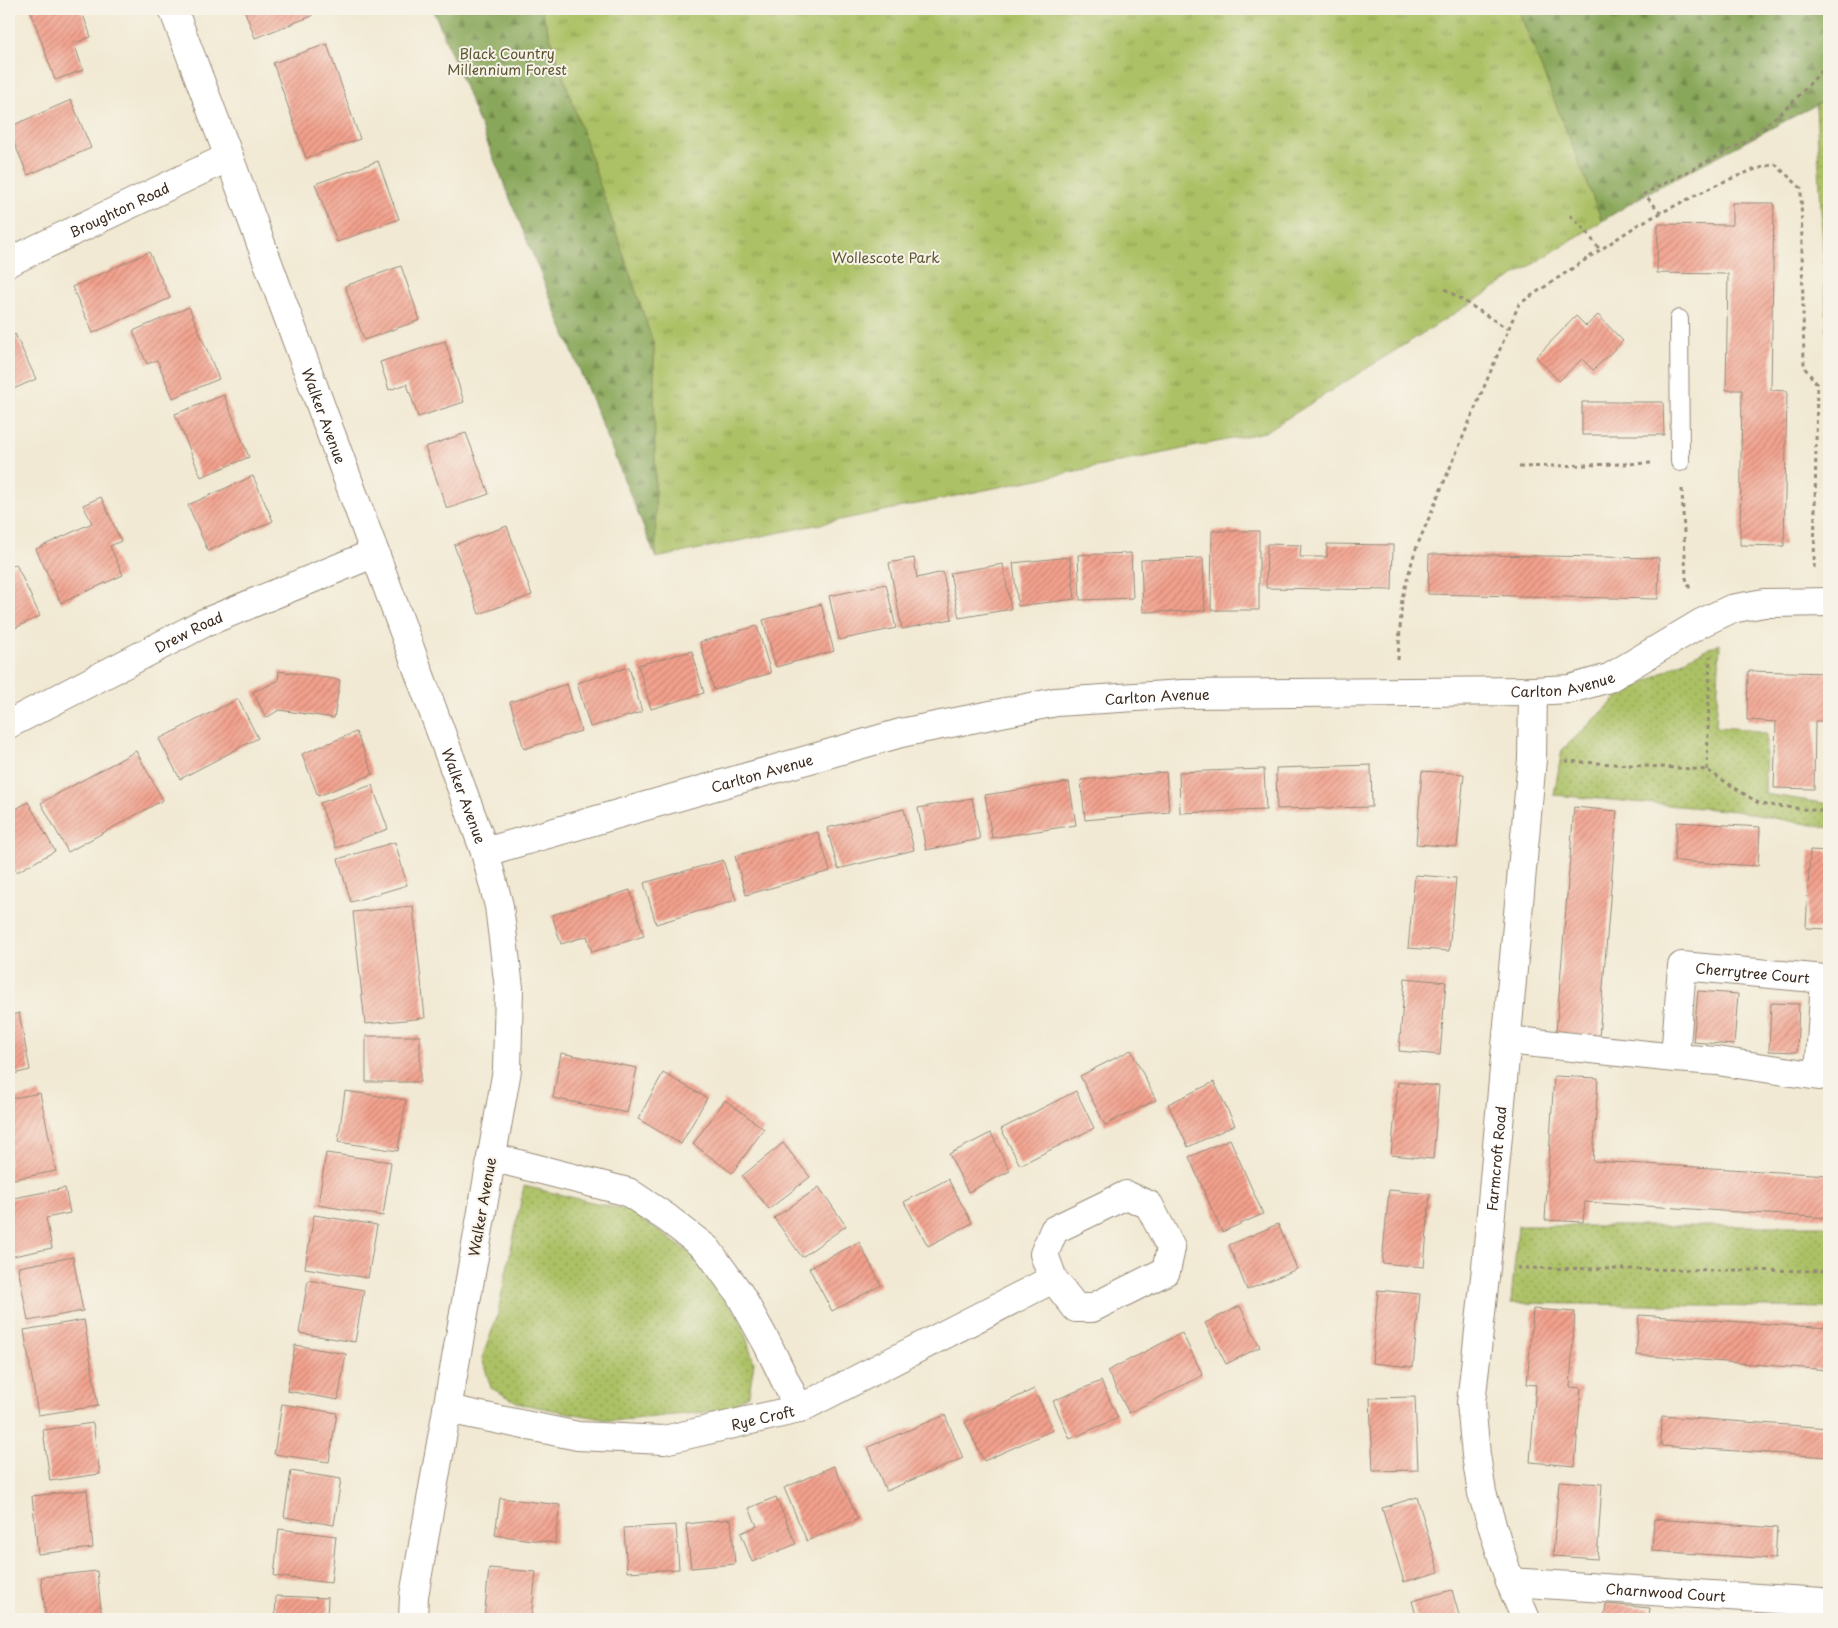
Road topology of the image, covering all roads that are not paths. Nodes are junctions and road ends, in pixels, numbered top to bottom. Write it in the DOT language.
graph roads {
  1 [pos="172,9"];
  2 [pos="229,157"];
  3 [pos="9,262"];
  4 [pos="1679,319"];
  5 [pos="1680,462"];
  6 [pos="375,553"];
  7 [pos="1821,602"];
  8 [pos="1533,691"];
  9 [pos="9,724"];
  10 [pos="485,852"];
  11 [pos="1507,1040"];
  12 [pos="1675,1058"];
  13 [pos="491,1157"];
  14 [pos="1053,1280"];
  15 [pos="447,1409"];
  16 [pos="800,1409"];
  17 [pos="1510,1582"];
  18 [pos="1822,1602"];
  19 [pos="413,1619"];
  20 [pos="1526,1619"];
  1 -- 2 [label="street, Walker Avenue"];
  2 -- 3 [label="street, Broughton Road"];
  2 -- 6 [label="street, Walker Avenue"];
  4 -- 5 [label="lane"];
  6 -- 9 [label="street, Drew Road"];
  6 -- 10 [label="street, Walker Avenue"];
  7 -- 8 [label="street, Carlton Avenue"];
  8 -- 10 [label="street, Carlton Avenue"];
  8 -- 11 [label="street, Farmcroft Road"];
  10 -- 13 [label="street, Walker Avenue"];
  11 -- 12 [label="street, Cherrytree Court"];
  11 -- 17 [label="street, Farmcroft Road"];
  12 -- 12 [label="street, Cherrytree Court"];
  13 -- 15 [label="street, Walker Avenue"];
  13 -- 16 [label="street"];
  14 -- 14 [label="street"];
  14 -- 16 [label="street, Rye Croft"];
  15 -- 16 [label="street, Rye Croft"];
  15 -- 19 [label="street, Walker Avenue"];
  17 -- 18 [label="street, Charnwood Court"];
  17 -- 20 [label="street, Farmcroft Road"];
}
